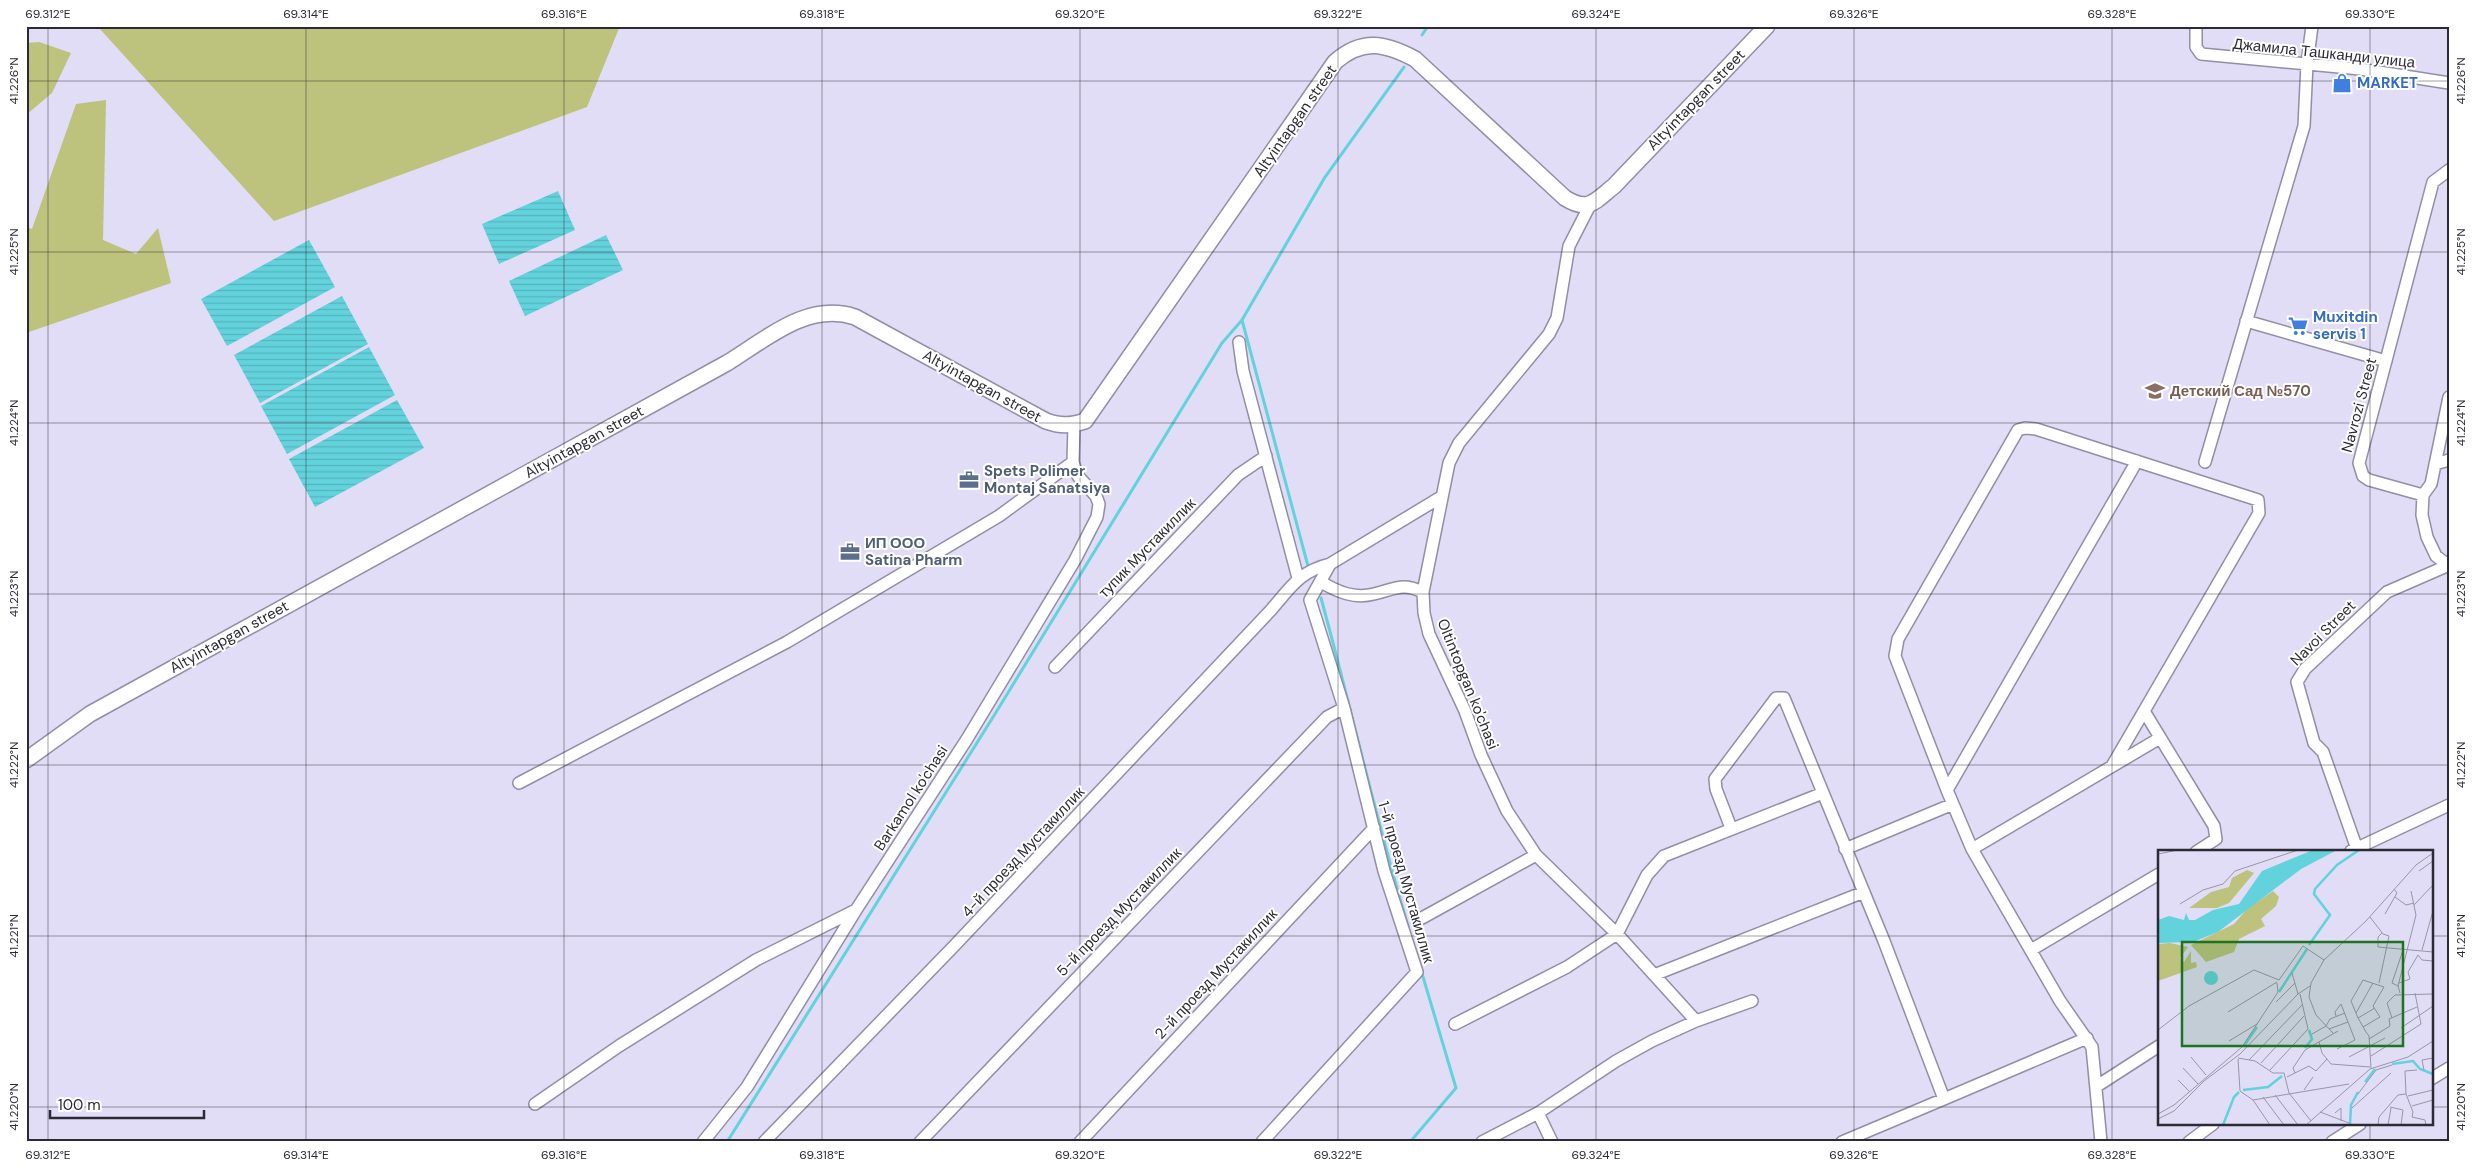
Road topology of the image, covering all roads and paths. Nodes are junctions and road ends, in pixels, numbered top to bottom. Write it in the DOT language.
graph roads {
  1 [pos="1767,26"];
  2 [pos="2196,26"];
  3 [pos="2312,26"];
  4 [pos="2307,64"];
  5 [pos="2449,83"];
  6 [pos="2449,170"];
  7 [pos="1590,205"];
  8 [pos="2246,321"];
  9 [pos="1239,342"];
  10 [pos="2386,361"];
  11 [pos="2449,397"];
  12 [pos="1074,425"];
  13 [pos="1266,456"];
  14 [pos="2449,460"];
  15 [pos="2137,461"];
  16 [pos="1073,462"];
  17 [pos="2205,462"];
  18 [pos="2435,464"];
  19 [pos="2423,495"];
  20 [pos="1441,497"];
  21 [pos="1330,564"];
  22 [pos="2448,565"];
  23 [pos="1295,582"];
  24 [pos="1322,582"];
  25 [pos="1423,592"];
  26 [pos="1310,600"];
  27 [pos="1055,667"];
  28 [pos="1344,708"];
  29 [pos="2144,711"];
  30 [pos="2160,738"];
  31 [pos="26,760"];
  32 [pos="2111,767"];
  33 [pos="519,783"];
  34 [pos="1947,790"];
  35 [pos="1823,793"];
  36 [pos="1953,804"];
  37 [pos="2449,806"];
  38 [pos="1374,828"];
  39 [pos="1731,828"];
  40 [pos="1845,849"];
  41 [pos="1972,849"];
  42 [pos="2199,850"];
  43 [pos="2353,850"];
  44 [pos="1536,855"];
  45 [pos="2158,875"];
  46 [pos="1864,892"];
  47 [pos="856,910"];
  48 [pos="1422,918"];
  49 [pos="1617,934"];
  50 [pos="2031,950"];
  51 [pos="1654,974"];
  52 [pos="1752,1001"];
  53 [pos="1696,1021"];
  54 [pos="1455,1024"];
  55 [pos="2087,1038"];
  56 [pos="2158,1047"];
  57 [pos="2449,1068"];
  58 [pos="2432,1078"];
  59 [pos="2097,1086"];
  60 [pos="1944,1099"];
  61 [pos="536,1104"];
  62 [pos="1538,1113"];
  63 [pos="2210,1126"];
  64 [pos="2357,1126"];
  65 [pos="703,1142"];
  66 [pos="764,1142"];
  67 [pos="920,1142"];
  68 [pos="1080,1142"];
  69 [pos="1262,1142"];
  70 [pos="1482,1142"];
  71 [pos="1552,1142"];
  72 [pos="1842,1142"];
  73 [pos="2101,1142"];
  74 [pos="2189,1142"];
  75 [pos="2332,1142"];
  1 -- 7 [label="street, Altyintapgan street"];
  2 -- 4 [label="street, Джамила Ташканди улица"];
  3 -- 4 [label="street"];
  4 -- 5 [label="street, Джамила Ташканди улица"];
  4 -- 8 [label="street"];
  6 -- 10 [label="street, Navrozi Street"];
  7 -- 12 [label="street, Altyintapgan street"];
  7 -- 20 [label="street, Oltintopgan ko'chasi"];
  8 -- 10 [label="street"];
  8 -- 17 [label="street"];
  9 -- 13 [label="street"];
  10 -- 19 [label="street, Navrozi Street"];
  11 -- 18 [label="street"];
  12 -- 16 [label="street"];
  12 -- 31 [label="street, Altyintapgan street"];
  13 -- 23 [label="street"];
  13 -- 27 [label="street, тупик Мустакиллик"];
  14 -- 18 [label="street"];
  15 -- 29 [label="street"];
  15 -- 34 [label="street"];
  15 -- 34 [label="street"];
  16 -- 33 [label="street"];
  16 -- 47 [label="street, Barkamol ko'chasi"];
  18 -- 19 [label="street"];
  19 -- 22 [label="street"];
  20 -- 21 [label="street, 4-й проезд Мустакиллик"];
  20 -- 25 [label="street, Oltintopgan ko'chasi"];
  21 -- 23 [label="street, 4-й проезд Мустакиллик"];
  21 -- 24 [label="street"];
  22 -- 43 [label="street, Navoi Street"];
  23 -- 26 [label="street"];
  23 -- 66 [label="street, 4-й проезд Мустакиллик"];
  24 -- 25 [label="street"];
  24 -- 26 [label="street"];
  25 -- 44 [label="street, Oltintopgan ko'chasi"];
  26 -- 28 [label="street, 1-й проезд Мустакиллик"];
  28 -- 38 [label="street, 1-й проезд Мустакиллик"];
  28 -- 67 [label="street, 5-й проезд Мустакиллик"];
  29 -- 30 [label="street"];
  29 -- 32 [label="street"];
  30 -- 32 [label="street"];
  30 -- 42 [label="street"];
  32 -- 41 [label="street"];
  34 -- 36 [label="street"];
  35 -- 39 [label="street"];
  35 -- 39 [label="street"];
  35 -- 40 [label="street"];
  36 -- 40 [label="street"];
  36 -- 41 [label="street"];
  37 -- 43 [label="street"];
  38 -- 68 [label="street, 2-й проезд Мустакиллик"];
  38 -- 69 [label="street, 1-й проезд Мустакиллик"];
  39 -- 49 [label="street"];
  40 -- 46 [label="street"];
  41 -- 50 [label="street"];
  44 -- 48 [label="street"];
  44 -- 49 [label="street, Oltintopgan ko'chasi"];
  45 -- 50 [label="street"];
  46 -- 51 [label="street"];
  46 -- 60 [label="street"];
  47 -- 61 [label="street"];
  47 -- 65 [label="street, Barkamol ko'chasi"];
  49 -- 51 [label="street, Oltintopgan ko'chasi"];
  49 -- 54 [label="street"];
  50 -- 55 [label="street"];
  51 -- 53 [label="street, Oltintopgan ko'chasi"];
  52 -- 53 [label="street"];
  53 -- 62 [label="street"];
  55 -- 59 [label="street"];
  55 -- 60 [label="street"];
  56 -- 59 [label="street"];
  57 -- 58 [label="street"];
  59 -- 73 [label="street"];
  60 -- 72 [label="street"];
  62 -- 70 [label="street"];
  62 -- 71 [label="street"];
  63 -- 74 [label="street"];
  64 -- 75 [label="street"];
}
